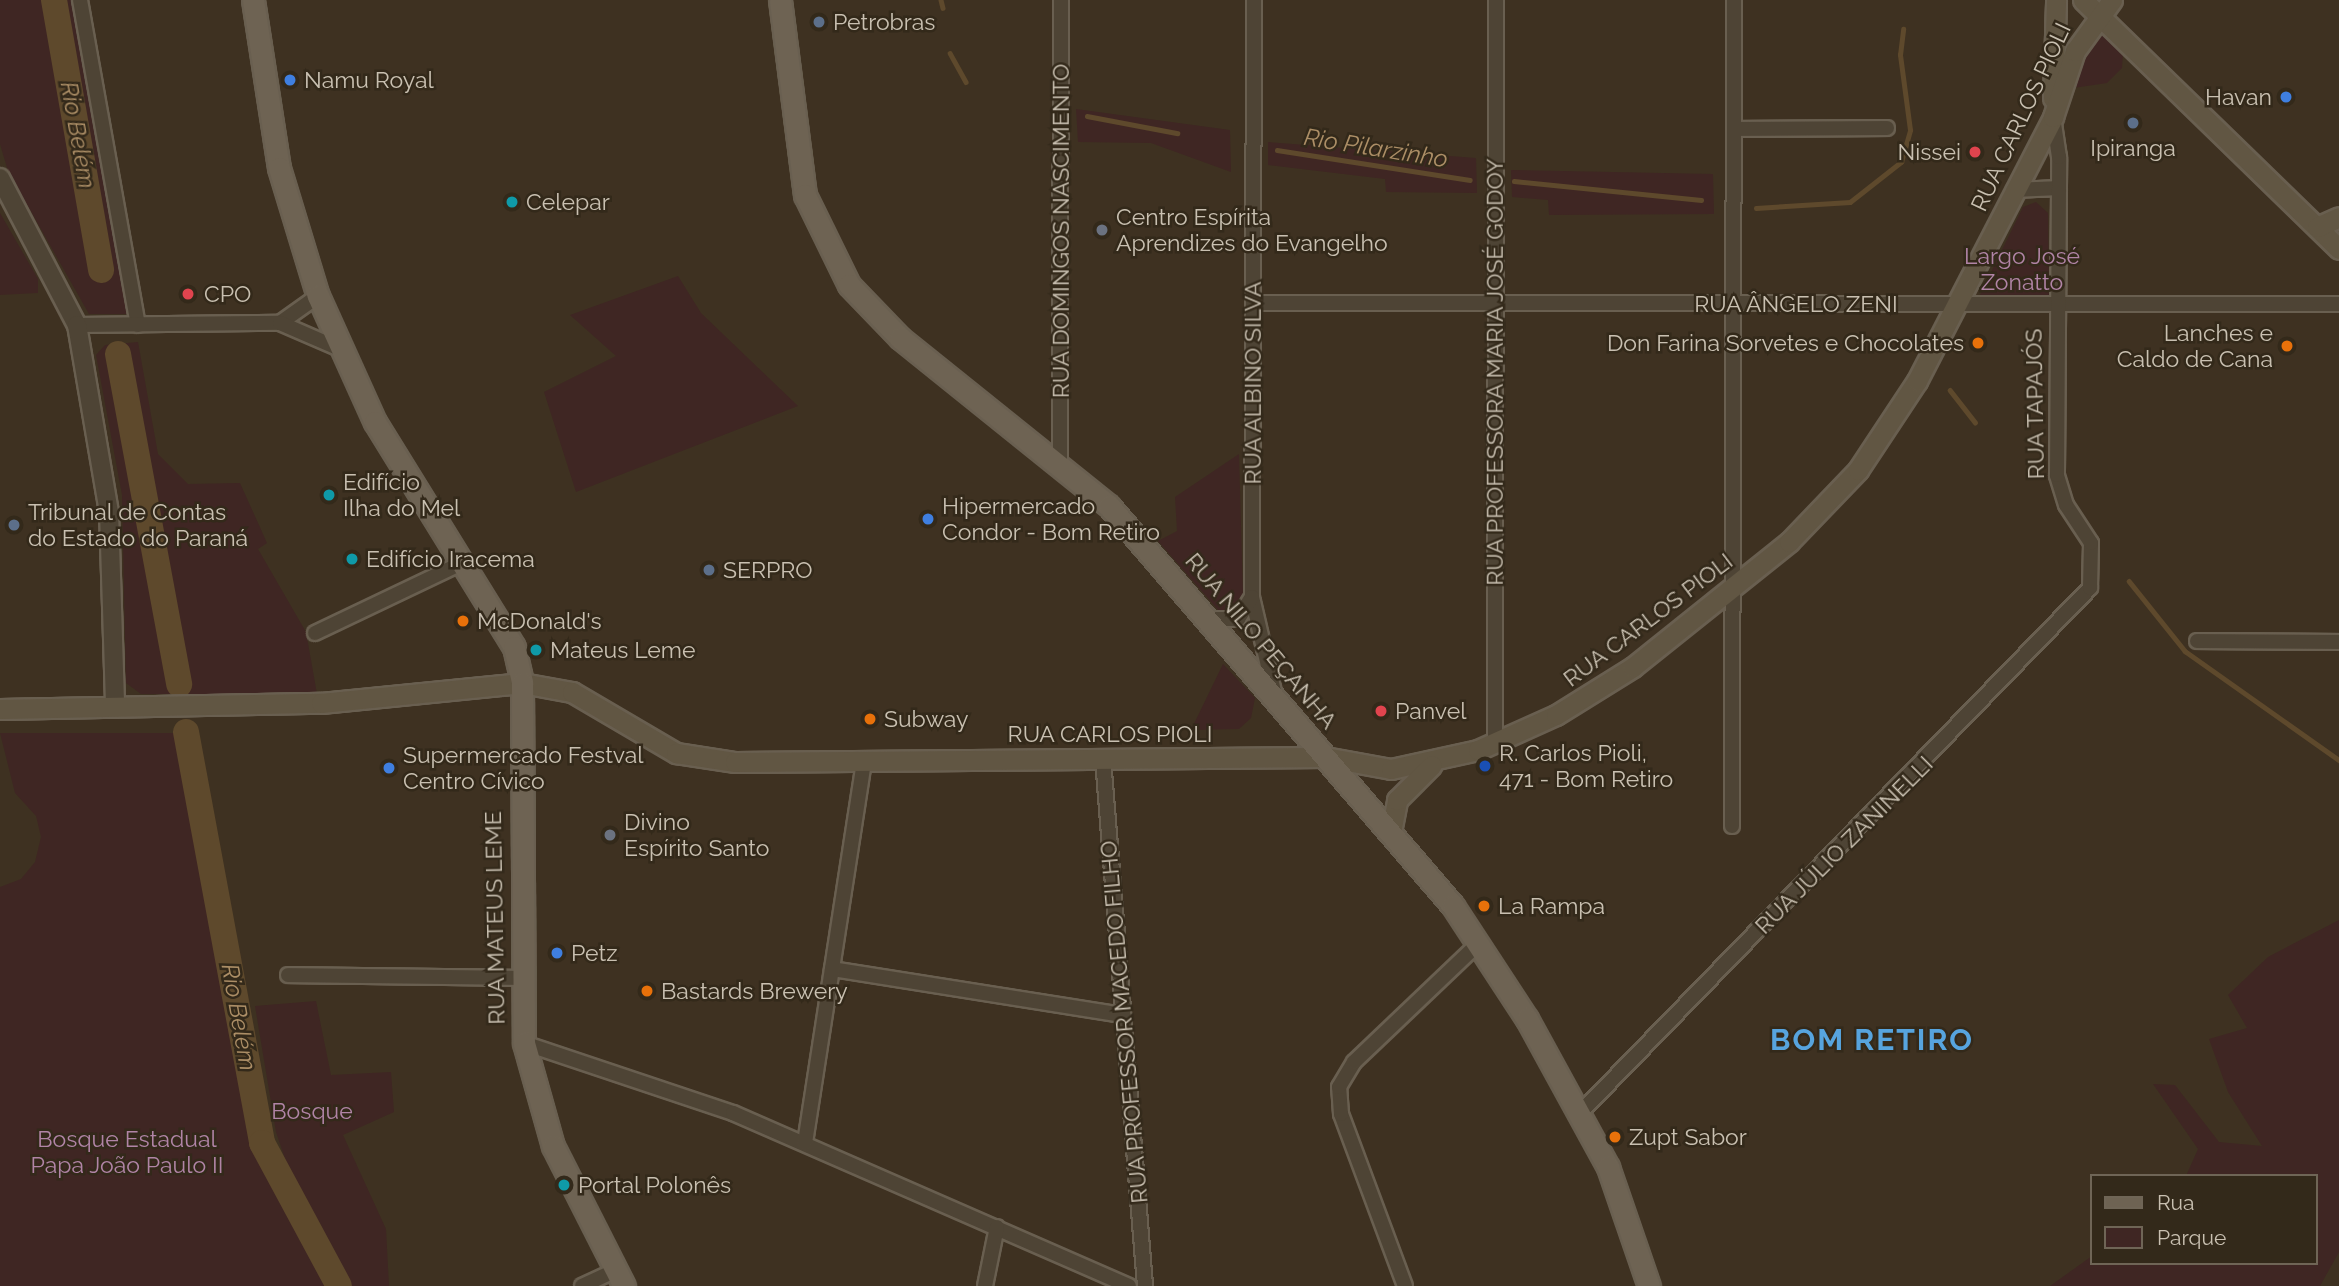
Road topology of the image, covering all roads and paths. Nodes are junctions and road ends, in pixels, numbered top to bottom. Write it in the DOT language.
graph roads {
  1 [pos="80,0"];
  2 [pos="253,0"];
  3 [pos="780,0"];
  4 [pos="1061,0"];
  5 [pos="1254,0"];
  6 [pos="1496,0"];
  7 [pos="1734,0"];
  8 [pos="2056,0"];
  9 [pos="2083,0"];
  10 [pos="2112,0"];
  11 [pos="2098,16"];
  12 [pos="2053,117"];
  13 [pos="1887,128"];
  14 [pos="1734,129"];
  15 [pos="0,178"];
  16 [pos="2060,188"];
  17 [pos="2014,190"];
  18 [pos="2339,217"];
  19 [pos="2317,227"];
  20 [pos="2339,249"];
  21 [pos="317,296"];
  22 [pos="1253,303"];
  23 [pos="1496,303"];
  24 [pos="1733,304"];
  25 [pos="1957,304"];
  26 [pos="2058,304"];
  27 [pos="2339,304"];
  28 [pos="280,323"];
  29 [pos="138,324"];
  30 [pos="78,325"];
  31 [pos="340,349"];
  32 [pos="1060,463"];
  33 [pos="464,562"];
  34 [pos="2095,568"];
  35 [pos="1732,589"];
  36 [pos="1252,597"];
  37 [pos="1209,619"];
  38 [pos="315,633"];
  39 [pos="2197,641"];
  40 [pos="2339,642"];
  41 [pos="522,683"];
  42 [pos="1276,697"];
  43 [pos="115,707"];
  44 [pos="0,709"];
  45 [pos="1495,743"];
  46 [pos="1325,757"];
  47 [pos="1103,759"];
  48 [pos="863,761"];
  49 [pos="1435,763"];
  50 [pos="1732,826"];
  51 [pos="1391,832"];
  52 [pos="1479,943"];
  53 [pos="832,969"];
  54 [pos="288,975"];
  55 [pos="519,978"];
  56 [pos="1123,1015"];
  57 [pos="524,1043"];
  58 [pos="1580,1113"];
  59 [pos="805,1143"];
  60 [pos="997,1227"];
  61 [pos="620,1278"];
  62 [pos="582,1286"];
  63 [pos="985,1286"];
  64 [pos="1129,1286"];
  65 [pos="1145,1286"];
  66 [pos="1405,1286"];
  67 [pos="1649,1286"];
  1 -- 29 [label="street"];
  2 -- 21 [label="main road, RUA MATEUS LEME"];
  3 -- 32 [label="main road, RUA NILO PEÇANHA"];
  4 -- 32 [label="street, RUA DOMINGOS NASCIMENTO"];
  5 -- 22 [label="street, RUA ALBINO SILVA"];
  6 -- 23 [label="street, RUA PROFESSORA MARIA JOSÉ GODOY"];
  7 -- 14 [label="street"];
  8 -- 12 [label="main road, RUA TAPAJÓS"];
  9 -- 11 [label="main road"];
  10 -- 11 [label="main road, RUA CARLOS PIOLI"];
  11 -- 12 [label="main road, RUA CARLOS PIOLI"];
  11 -- 19 [label="main road"];
  12 -- 16 [label="street, RUA TAPAJÓS"];
  12 -- 17 [label="main road, RUA CARLOS PIOLI"];
  13 -- 14 [label="street"];
  14 -- 24 [label="street"];
  15 -- 30 [label="street"];
  16 -- 17 [label="street"];
  16 -- 26 [label="street, RUA TAPAJÓS"];
  17 -- 25 [label="main road, RUA CARLOS PIOLI"];
  18 -- 19 [label="main road"];
  19 -- 20 [label="main road"];
  21 -- 28 [label="street"];
  21 -- 31 [label="main road, RUA MATEUS LEME"];
  22 -- 23 [label="street, RUA ÂNGELO ZENI"];
  22 -- 36 [label="street, RUA ALBINO SILVA"];
  23 -- 24 [label="street, RUA ÂNGELO ZENI"];
  23 -- 45 [label="street, RUA PROFESSORA MARIA JOSÉ GODOY"];
  24 -- 25 [label="street, RUA ÂNGELO ZENI"];
  24 -- 35 [label="street"];
  25 -- 26 [label="street, RUA ÂNGELO ZENI"];
  25 -- 35 [label="main road, RUA CARLOS PIOLI"];
  26 -- 27 [label="street, RUA ÂNGELO ZENI"];
  26 -- 34 [label="street, RUA TAPAJÓS"];
  28 -- 29 [label="street"];
  28 -- 31 [label="street"];
  29 -- 30 [label="street"];
  30 -- 43 [label="street"];
  31 -- 33 [label="main road, RUA MATEUS LEME"];
  32 -- 37 [label="main road, RUA NILO PEÇANHA"];
  33 -- 38 [label="street"];
  33 -- 41 [label="main road, RUA MATEUS LEME"];
  34 -- 58 [label="street, RUA JÚLIO ZANINELLI"];
  35 -- 45 [label="main road, RUA CARLOS PIOLI"];
  35 -- 50 [label="street"];
  36 -- 37 [label="street"];
  36 -- 42 [label="street, RUA ALBINO SILVA"];
  37 -- 42 [label="main road, RUA NILO PEÇANHA"];
  39 -- 40 [label="street"];
  41 -- 43 [label="main road, RUA CARLOS PIOLI"];
  41 -- 48 [label="main road, RUA CARLOS PIOLI"];
  41 -- 55 [label="main road, RUA MATEUS LEME"];
  42 -- 46 [label="main road, RUA NILO PEÇANHA"];
  43 -- 44 [label="main road, RUA CARLOS PIOLI"];
  45 -- 49 [label="main road, RUA CARLOS PIOLI"];
  46 -- 47 [label="main road, RUA CARLOS PIOLI"];
  46 -- 49 [label="main road, RUA CARLOS PIOLI"];
  46 -- 51 [label="main road, RUA NILO PEÇANHA"];
  47 -- 48 [label="main road, RUA CARLOS PIOLI"];
  47 -- 56 [label="street, RUA PROFESSOR MACEDO FILHO"];
  48 -- 53 [label="street"];
  49 -- 51 [label="main road"];
  51 -- 52 [label="main road, RUA NILO PEÇANHA"];
  52 -- 58 [label="main road, RUA NILO PEÇANHA"];
  52 -- 66 [label="street"];
  53 -- 56 [label="street"];
  53 -- 59 [label="street"];
  54 -- 55 [label="street"];
  55 -- 57 [label="main road, RUA MATEUS LEME"];
  56 -- 65 [label="street, RUA PROFESSOR MACEDO FILHO"];
  57 -- 59 [label="street"];
  57 -- 61 [label="main road, RUA MATEUS LEME"];
  58 -- 67 [label="main road, RUA NILO PEÇANHA"];
  59 -- 60 [label="street"];
  60 -- 63 [label="street"];
  60 -- 64 [label="street"];
  61 -- 62 [label="street"];
}
